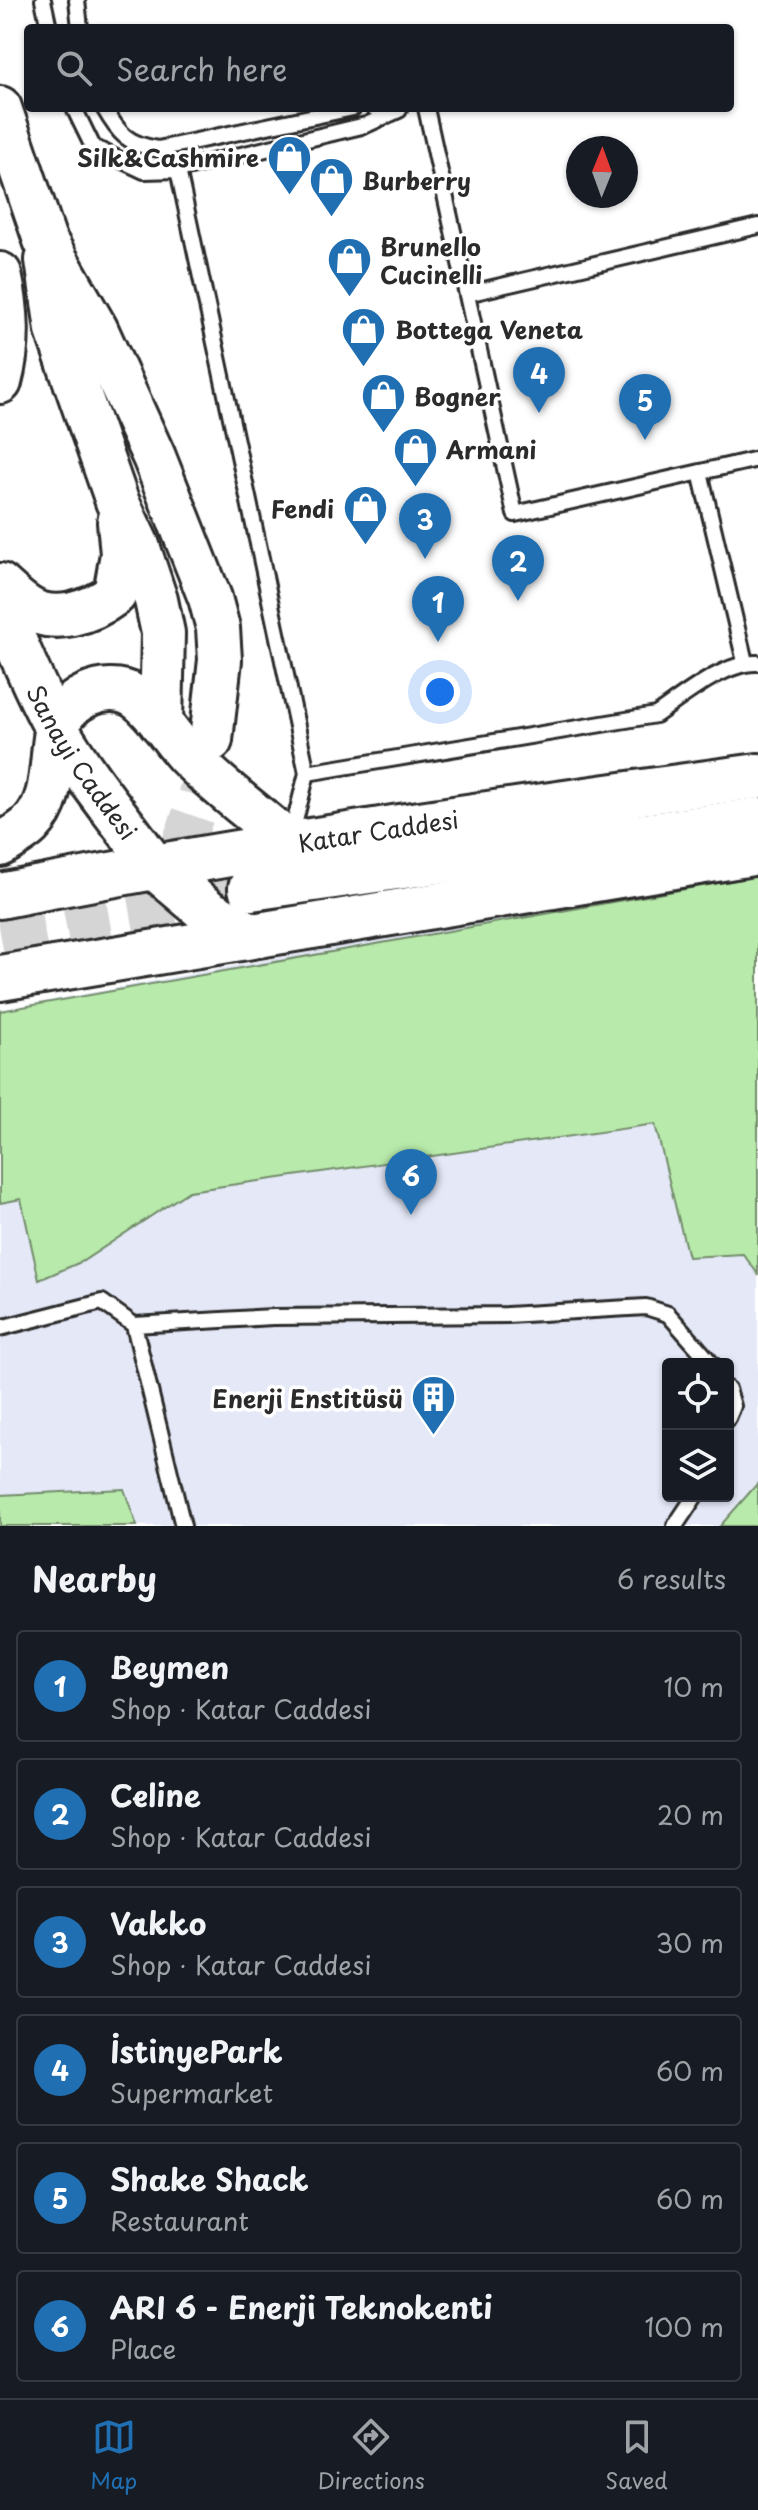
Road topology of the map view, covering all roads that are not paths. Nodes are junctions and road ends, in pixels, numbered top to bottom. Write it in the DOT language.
graph roads {
  1 [pos="43,0"];
  2 [pos="77,0"];
  3 [pos="48,24"];
  4 [pos="80,24"];
  5 [pos="0,108"];
  6 [pos="76,112"];
  7 [pos="106,112"];
  8 [pos="334,112"];
  9 [pos="397,112"];
  10 [pos="427,112"];
  11 [pos="178,170"];
  12 [pos="758,226"];
  13 [pos="45,240"];
  14 [pos="0,274"];
  15 [pos="467,294"];
  16 [pos="0,382"];
  17 [pos="758,459"];
  18 [pos="700,472"];
  19 [pos="117,501"];
  20 [pos="0,585"];
  21 [pos="0,607"];
  22 [pos="752,663"];
  23 [pos="161,723"];
  24 [pos="56,728"];
  25 [pos="211,740"];
  26 [pos="307,773"];
  27 [pos="758,776"];
  28 [pos="758,820"];
  29 [pos="289,843"];
  30 [pos="0,845"];
  31 [pos="758,852"];
  32 [pos="155,867"];
  33 [pos="251,888"];
  34 [pos="10,896"];
  35 [pos="251,936"];
  36 [pos="0,978"];
  37 [pos="134,1325"];
  38 [pos="0,1328"];
  39 [pos="707,1358"];
  40 [pos="691,1502"];
  41 [pos="183,1526"];
  42 [pos="675,1526"];
  1 -- 3 [label="lane"];
  2 -- 4 [label="lane"];
  5 -- 13 [label="street"];
  6 -- 11 [label="lane"];
  7 -- 8 [label="lane"];
  9 -- 11 [label="lane"];
  10 -- 15 [label="lane"];
  11 -- 26 [label="lane"];
  12 -- 15 [label="lane"];
  13 -- 19 [label="street"];
  13 -- 25 [label="street"];
  14 -- 16 [label="street"];
  15 -- 18 [label="lane"];
  17 -- 18 [label="lane"];
  18 -- 22 [label="lane"];
  19 -- 20 [label="street"];
  19 -- 23 [label="street"];
  21 -- 24 [label="street, Sanayi Caddesi"];
  22 -- 26 [label="lane"];
  23 -- 24 [label="street"];
  23 -- 29 [label="street"];
  24 -- 30 [label="street"];
  24 -- 32 [label="street, Sanayi Caddesi"];
  26 -- 29 [label="lane"];
  27 -- 29 [label="main road, Katar Caddesi"];
  28 -- 33 [label="main road, Katar Caddesi"];
  29 -- 32 [label="main road, Katar Caddesi"];
  31 -- 35 [label="main road"];
  32 -- 34 [label="main road, Katar Caddesi"];
  32 -- 35 [label="main road"];
  35 -- 36 [label="main road"];
  37 -- 38 [label="lane"];
  37 -- 39 [label="lane"];
  37 -- 41 [label="lane"];
  40 -- 42 [label="lane"];
}
